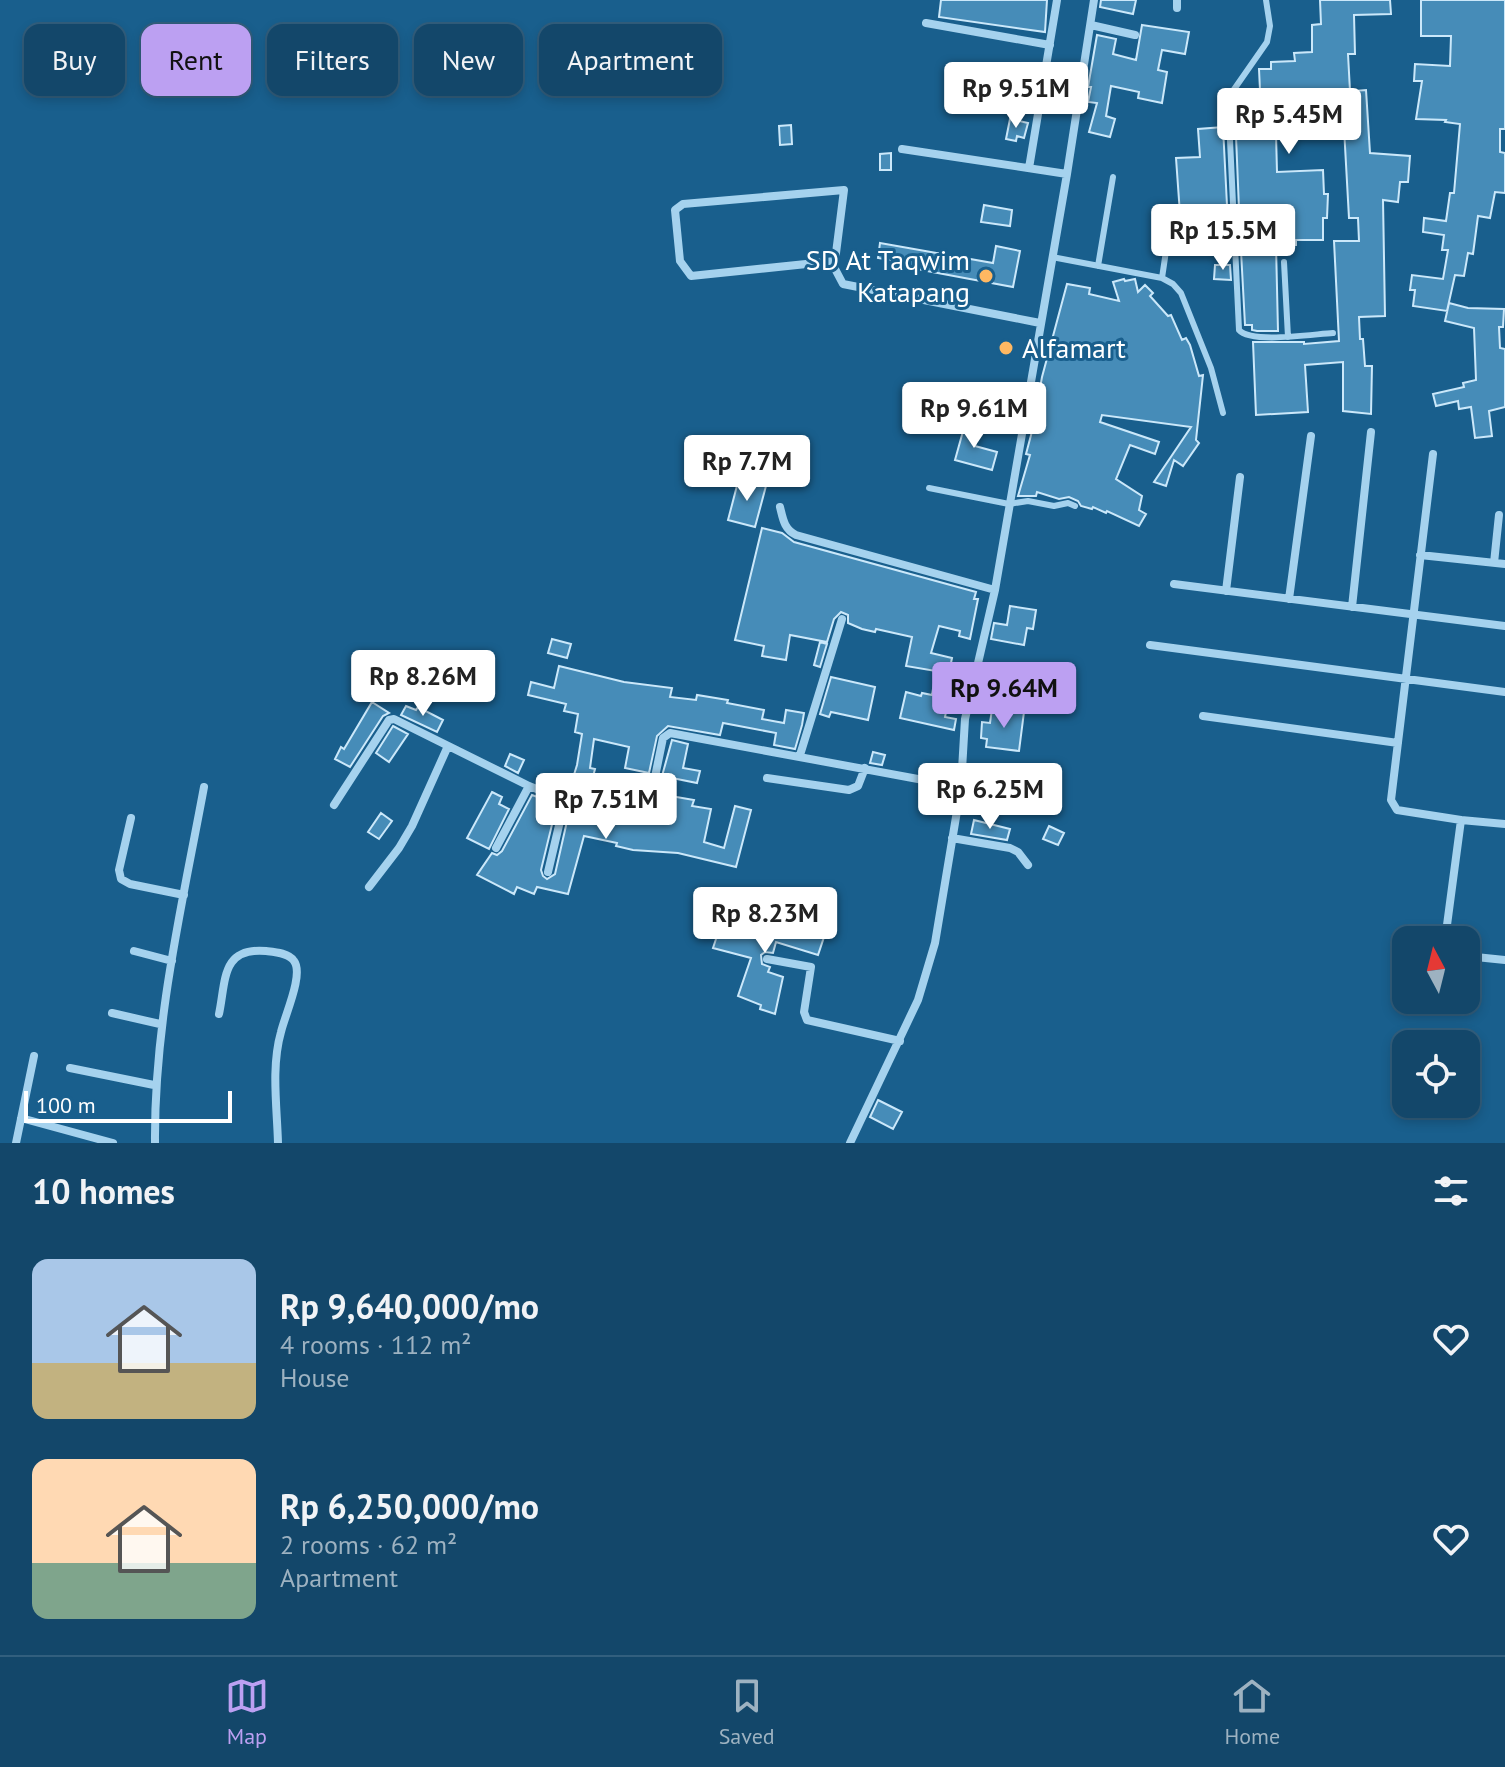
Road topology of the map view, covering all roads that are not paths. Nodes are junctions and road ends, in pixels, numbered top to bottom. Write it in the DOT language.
graph roads {
  1 [pos="1057,0"];
  2 [pos="1094,0"];
  3 [pos="1266,0"];
  4 [pos="926,23"];
  5 [pos="1091,25"];
  6 [pos="1135,35"];
  7 [pos="1050,45"];
  8 [pos="1046,71"];
  9 [pos="1083,76"];
  10 [pos="902,149"];
  11 [pos="1029,168"];
  12 [pos="1067,174"];
  13 [pos="1113,177"];
  14 [pos="1271,212"];
  15 [pos="1232,216"];
  16 [pos="1170,224"];
  17 [pos="1052,257"];
  18 [pos="835,261"];
  19 [pos="1284,262"];
  20 [pos="1098,266"];
  21 [pos="1162,278"];
  22 [pos="1040,323"];
  23 [pos="1333,333"];
  24 [pos="1288,337"];
  25 [pos="1223,413"];
  26 [pos="1371,432"];
  27 [pos="1311,436"];
  28 [pos="1433,454"];
  29 [pos="1240,477"];
  30 [pos="929,488"];
  31 [pos="1009,504"];
  32 [pos="1075,506"];
  33 [pos="780,507"];
  34 [pos="1499,515"];
  35 [pos="1420,555"];
  36 [pos="1494,563"];
  37 [pos="1505,564"];
  38 [pos="1174,584"];
  39 [pos="995,590"];
  40 [pos="1226,591"];
  41 [pos="1289,599"];
  42 [pos="1352,607"];
  43 [pos="1413,615"];
  44 [pos="842,619"];
  45 [pos="1505,626"];
  46 [pos="1150,645"];
  47 [pos="1405,679"];
  48 [pos="1505,692"];
  49 [pos="1203,716"];
  50 [pos="1398,743"];
  51 [pos="448,746"];
  52 [pos="800,755"];
  53 [pos="865,768"];
  54 [pos="767,778"];
  55 [pos="529,786"];
  56 [pos="204,787"];
  57 [pos="961,787"];
  58 [pos="565,800"];
  59 [pos="334,805"];
  60 [pos="131,818"];
  61 [pos="1461,820"];
  62 [pos="1505,824"];
  63 [pos="952,838"];
  64 [pos="496,848"];
  65 [pos="1028,865"];
  66 [pos="548,872"];
  67 [pos="369,887"];
  68 [pos="184,895"];
  69 [pos="1447,926"];
  70 [pos="134,951"];
  71 [pos="1480,957"];
  72 [pos="767,959"];
  73 [pos="1505,960"];
  74 [pos="172,961"];
  75 [pos="112,1013"];
  76 [pos="219,1014"];
  77 [pos="160,1024"];
  78 [pos="900,1041"];
  79 [pos="34,1056"];
  80 [pos="70,1068"];
  81 [pos="154,1085"];
  82 [pos="21,1118"];
  83 [pos="16,1143"];
  84 [pos="113,1143"];
  85 [pos="155,1143"];
  86 [pos="278,1143"];
  87 [pos="850,1143"];
  1 -- 7 [label="street"];
  2 -- 5 [label="street"];
  3 -- 15 [label="lane"];
  4 -- 7 [label="street"];
  5 -- 6 [label="street"];
  5 -- 9 [label="street"];
  7 -- 8 [label="street"];
  8 -- 9 [label="street"];
  8 -- 11 [label="street"];
  9 -- 12 [label="street"];
  10 -- 11 [label="street"];
  11 -- 12 [label="street"];
  12 -- 17 [label="street"];
  13 -- 20 [label="lane"];
  14 -- 15 [label="lane"];
  15 -- 24 [label="lane"];
  16 -- 21 [label="lane"];
  17 -- 20 [label="lane"];
  17 -- 22 [label="street"];
  18 -- 18 [label="street"];
  18 -- 22 [label="street"];
  19 -- 24 [label="lane"];
  20 -- 21 [label="lane"];
  21 -- 25 [label="lane"];
  22 -- 31 [label="street"];
  23 -- 24 [label="lane"];
  26 -- 42 [label="street"];
  27 -- 41 [label="street"];
  28 -- 35 [label="street"];
  29 -- 40 [label="street"];
  30 -- 31 [label="lane"];
  31 -- 32 [label="lane"];
  31 -- 39 [label="street"];
  33 -- 39 [label="street"];
  34 -- 36 [label="street"];
  35 -- 36 [label="street"];
  35 -- 43 [label="street"];
  36 -- 37 [label="street"];
  38 -- 40 [label="street"];
  39 -- 57 [label="street"];
  40 -- 41 [label="street"];
  41 -- 42 [label="street"];
  42 -- 43 [label="street"];
  43 -- 45 [label="street"];
  43 -- 47 [label="street"];
  44 -- 52 [label="street"];
  46 -- 47 [label="street"];
  47 -- 48 [label="street"];
  47 -- 50 [label="street"];
  49 -- 50 [label="street"];
  50 -- 61 [label="street"];
  51 -- 55 [label="street"];
  51 -- 59 [label="street"];
  51 -- 67 [label="street"];
  52 -- 53 [label="street"];
  52 -- 58 [label="street"];
  53 -- 54 [label="street"];
  53 -- 57 [label="street"];
  55 -- 58 [label="street"];
  55 -- 64 [label="street"];
  56 -- 68 [label="street"];
  57 -- 63 [label="street"];
  58 -- 66 [label="street"];
  60 -- 68 [label="street"];
  61 -- 62 [label="street"];
  61 -- 69 [label="street"];
  63 -- 65 [label="street"];
  63 -- 78 [label="street"];
  68 -- 74 [label="street"];
  70 -- 74 [label="street"];
  71 -- 73 [label="street"];
  72 -- 78 [label="street"];
  74 -- 77 [label="street"];
  75 -- 77 [label="street"];
  76 -- 86 [label="street"];
  77 -- 81 [label="street"];
  78 -- 87 [label="street"];
  79 -- 82 [label="street"];
  80 -- 81 [label="street"];
  81 -- 85 [label="street"];
  82 -- 83 [label="street"];
  82 -- 84 [label="street"];
}
